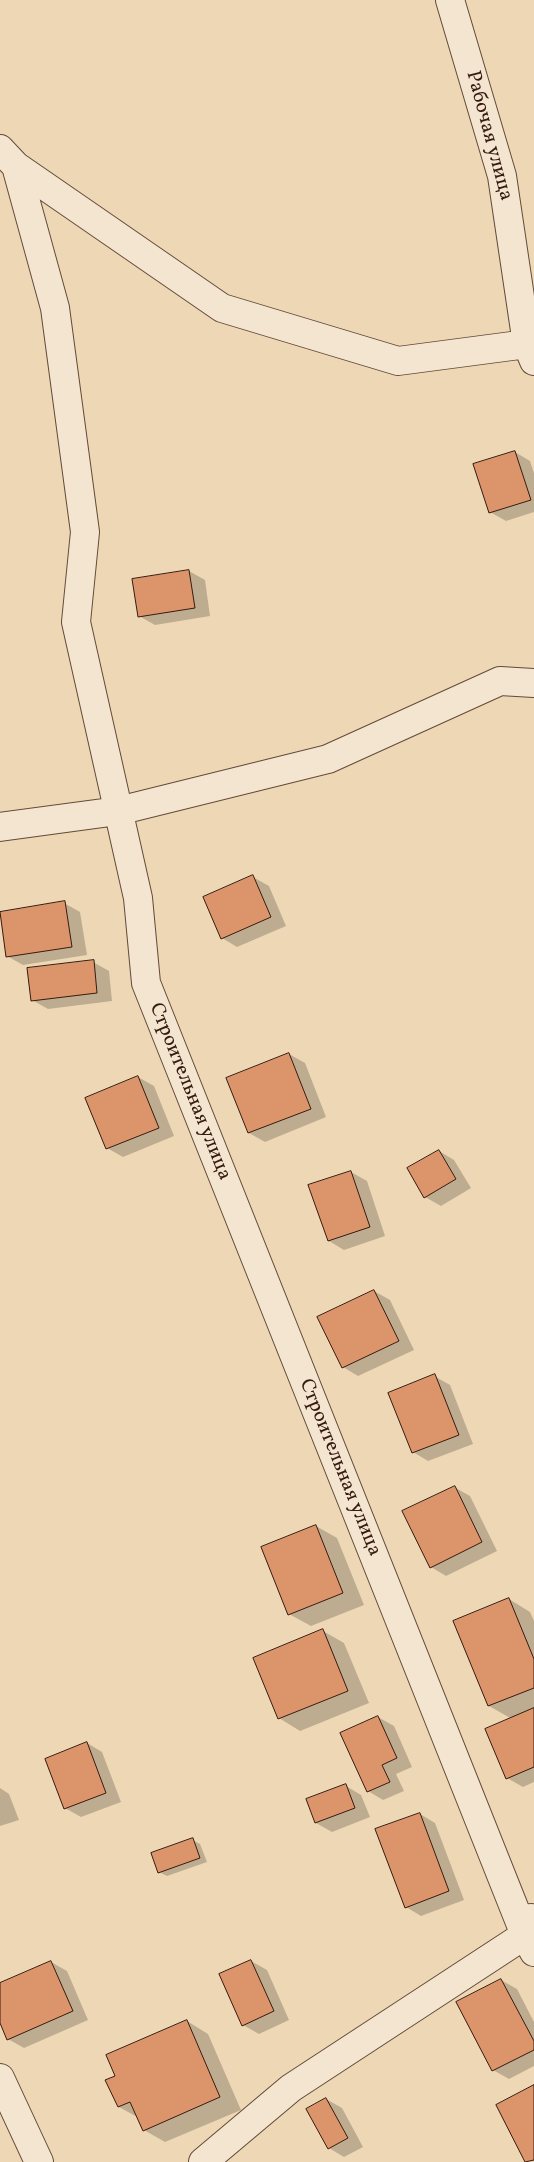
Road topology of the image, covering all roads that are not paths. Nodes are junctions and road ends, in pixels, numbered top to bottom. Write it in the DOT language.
graph roads {
  1 [pos="450,0"];
  2 [pos="8,158"];
  3 [pos="530,353"];
  4 [pos="534,683"];
  5 [pos="118,811"];
  6 [pos="0,827"];
  7 [pos="534,1910"];
  8 [pos="530,1944"];
  9 [pos="0,2078"];
  10 [pos="39,2162"];
  11 [pos="202,2162"];
  1 -- 3 [label="street, Рабочая улица"];
  2 -- 3 [label="street"];
  2 -- 5 [label="street, Строительная улица"];
  4 -- 5 [label="street"];
  5 -- 6 [label="street"];
  5 -- 8 [label="street, Строительная улица"];
  7 -- 8 [label="street"];
  8 -- 11 [label="street"];
  9 -- 10 [label="street"];
}
